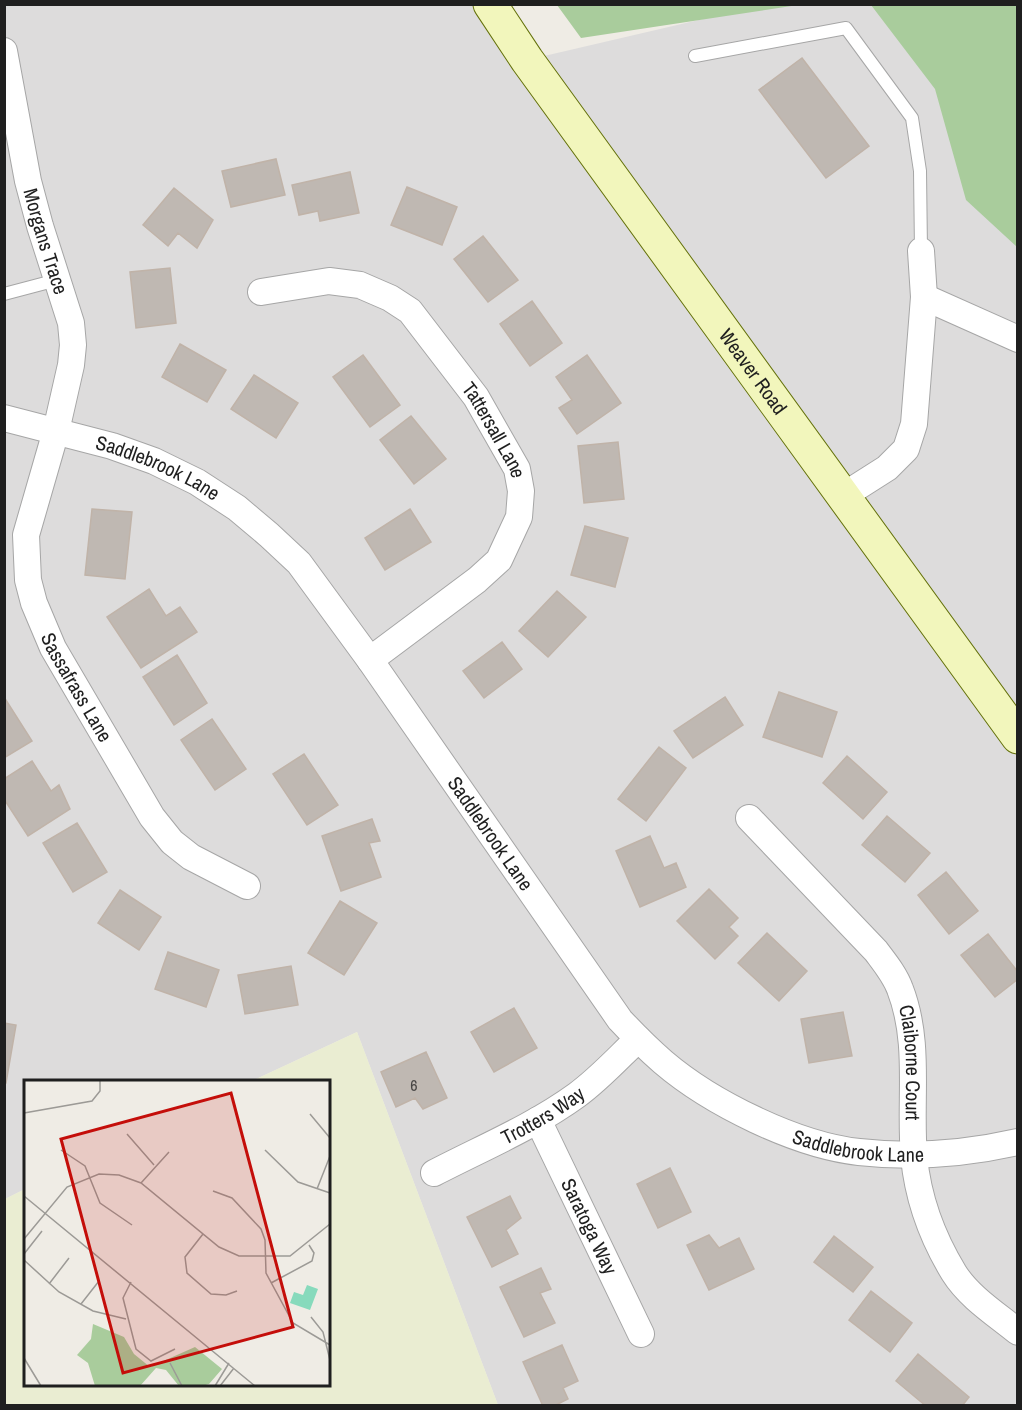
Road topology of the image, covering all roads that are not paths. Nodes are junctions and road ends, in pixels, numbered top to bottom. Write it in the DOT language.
graph roads {
  1 [pos="489,4"];
  2 [pos="4,51"];
  3 [pos="695,56"];
  4 [pos="921,251"];
  5 [pos="57,280"];
  6 [pos="261,292"];
  7 [pos="4,294"];
  8 [pos="924,297"];
  9 [pos="1017,339"];
  10 [pos="4,418"];
  11 [pos="57,431"];
  12 [pos="843,496"];
  13 [pos="370,660"];
  14 [pos="1017,737"];
  15 [pos="749,818"];
  16 [pos="247,886"];
  17 [pos="638,1039"];
  18 [pos="538,1120"];
  19 [pos="1017,1142"];
  20 [pos="914,1156"];
  21 [pos="434,1173"];
  22 [pos="1017,1332"];
  23 [pos="641,1334"];
  1 -- 12 [label="main road, Weaver Road"];
  2 -- 5 [label="street, Morgans Trace"];
  3 -- 4 [label="lane"];
  4 -- 8 [label="street"];
  5 -- 7 [label="lane"];
  5 -- 11 [label="street, Morgans Trace"];
  6 -- 13 [label="street, Tattersall Lane"];
  8 -- 9 [label="street"];
  8 -- 12 [label="street"];
  10 -- 11 [label="street, Saddlebrook Lane"];
  11 -- 13 [label="street, Saddlebrook Lane"];
  11 -- 16 [label="street, Sassafrass Lane"];
  12 -- 14 [label="main road, Weaver Road"];
  13 -- 17 [label="street, Saddlebrook Lane"];
  15 -- 20 [label="street, Claiborne Court"];
  17 -- 18 [label="street, Trotters Way"];
  17 -- 20 [label="street, Saddlebrook Lane"];
  18 -- 21 [label="street, Trotters Way"];
  18 -- 23 [label="street, Saratoga Way"];
  19 -- 20 [label="street, Saddlebrook Lane"];
  20 -- 22 [label="street, Claiborne Court"];
}
